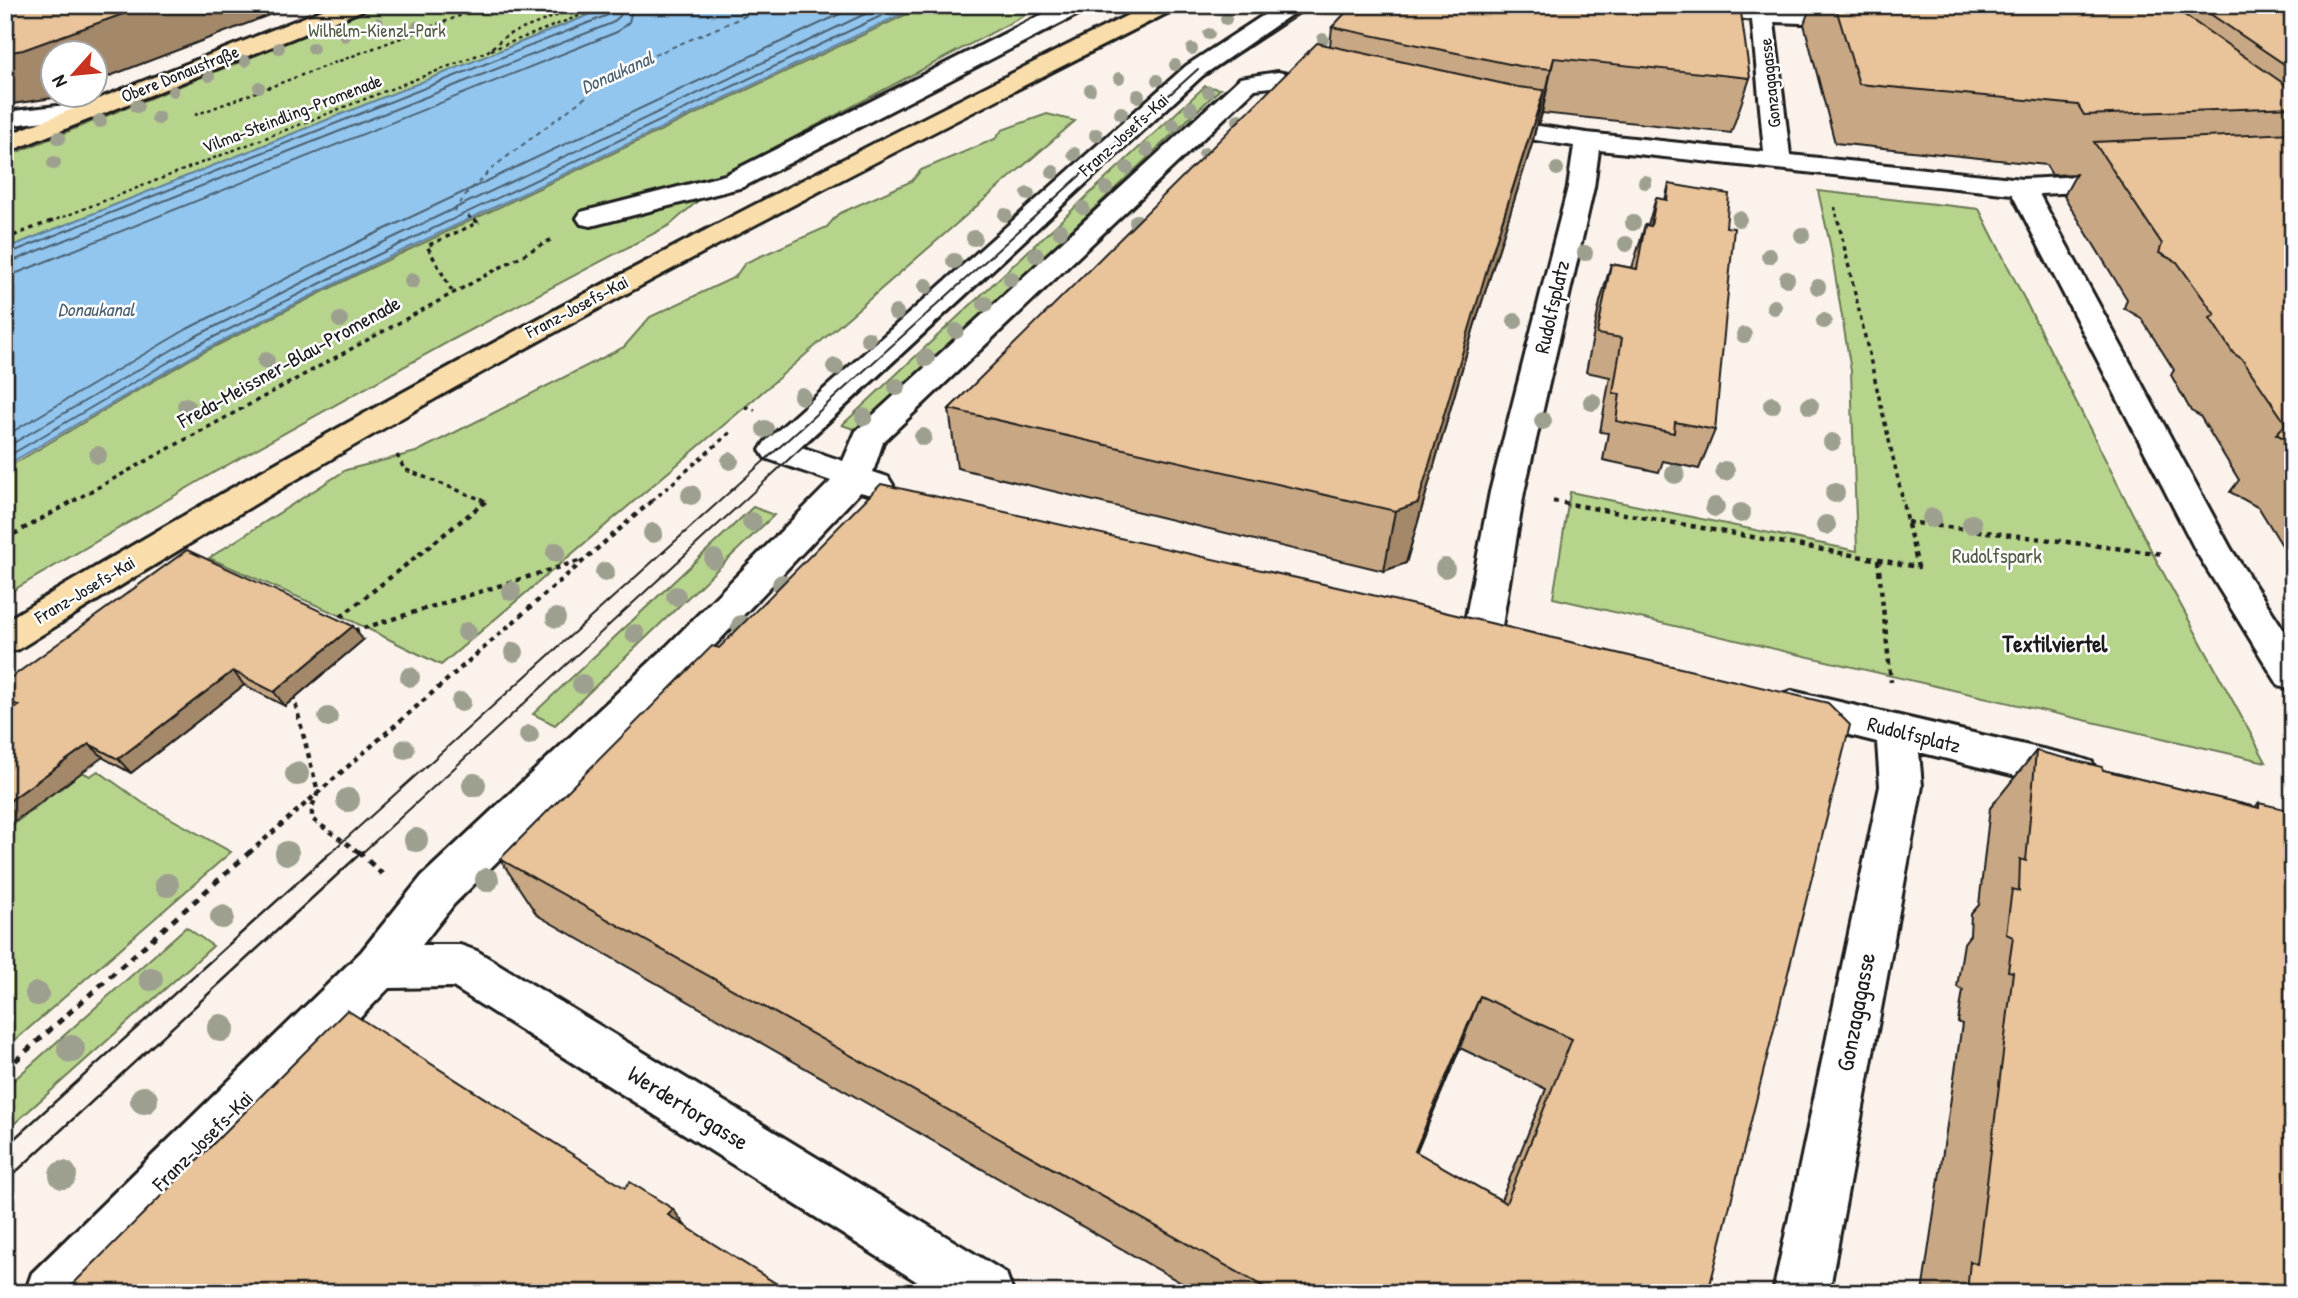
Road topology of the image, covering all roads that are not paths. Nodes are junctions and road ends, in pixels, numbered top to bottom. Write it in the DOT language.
graph roads {
  1 [pos="355,5"];
  2 [pos="1078,5"];
  3 [pos="1165,5"];
  4 [pos="1294,5"];
  5 [pos="1700,5"];
  6 [pos="1762,10"];
  7 [pos="1881,19"];
  8 [pos="1359,97"];
  9 [pos="92,109"];
  10 [pos="5,119"];
  11 [pos="1466,122"];
  12 [pos="1587,141"];
  13 [pos="5,145"];
  14 [pos="1778,161"];
  15 [pos="2144,181"];
  16 [pos="2022,187"];
  17 [pos="591,218"];
  18 [pos="853,479"];
  19 [pos="907,493"];
  20 [pos="5,639"];
  21 [pos="1522,642"];
  22 [pos="2293,676"];
  23 [pos="1752,696"];
  24 [pos="1896,731"];
  25 [pos="2110,783"];
  26 [pos="378,967"];
  27 [pos="52,1293"];
  28 [pos="986,1293"];
  29 [pos="1801,1293"];
  1 -- 9 [label="main road, Obere Donaustraße"];
  2 -- 17 [label="street"];
  3 -- 20 [label="main road, Franz-Josefs-Kai"];
  4 -- 18 [label="street, Franz-Josefs-Kai"];
  5 -- 6 [label="street"];
  6 -- 7 [label="street"];
  6 -- 14 [label="street, Gonzagagasse"];
  8 -- 18 [label="street, Franz-Josefs-Kai"];
  9 -- 10 [label="street"];
  9 -- 13 [label="main road, Obere Donaustraße"];
  11 -- 12 [label="street"];
  12 -- 14 [label="street"];
  12 -- 21 [label="street, Rudolfsplatz"];
  14 -- 16 [label="street"];
  15 -- 16 [label="street"];
  16 -- 22 [label="street"];
  18 -- 19 [label="street"];
  18 -- 26 [label="street, Franz-Josefs-Kai"];
  23 -- 24 [label="street, Rudolfsplatz"];
  24 -- 25 [label="street, Rudolfsplatz"];
  24 -- 29 [label="street, Gonzagagasse"];
  26 -- 27 [label="street, Franz-Josefs-Kai"];
  26 -- 28 [label="street, Werdertorgasse"];
}
